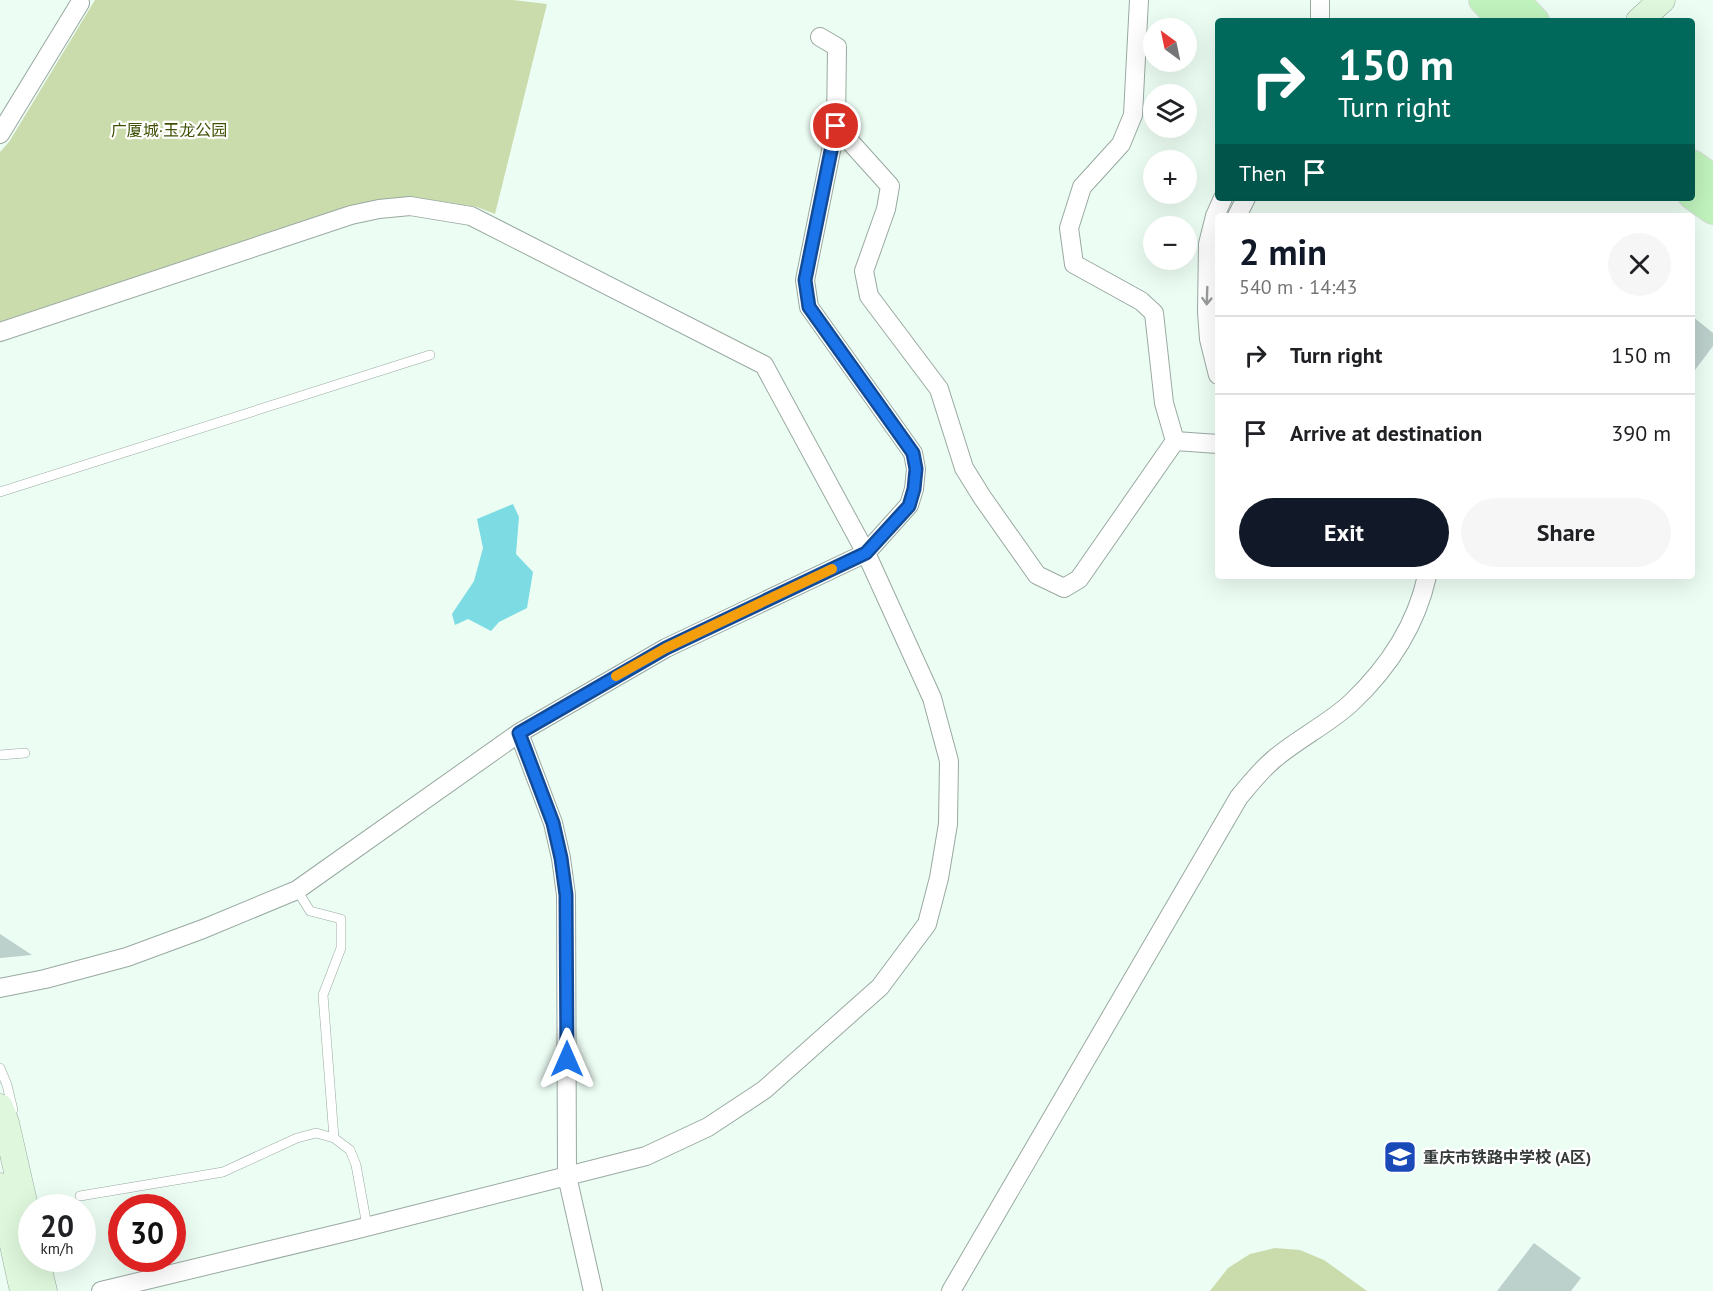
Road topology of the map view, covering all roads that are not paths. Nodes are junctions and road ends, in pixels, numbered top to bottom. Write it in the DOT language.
graph roads {
  1 [pos="1139,0"];
  2 [pos="1320,0"];
  3 [pos="1483,0"];
  4 [pos="1515,0"];
  5 [pos="1662,0"];
  6 [pos="80,3"];
  7 [pos="1320,18"];
  8 [pos="1500,18"];
  9 [pos="1531,18"];
  10 [pos="1642,18"];
  11 [pos="820,37"];
  12 [pos="836,126"];
  13 [pos="0,134"];
  14 [pos="1695,166"];
  15 [pos="1713,179"];
  16 [pos="1695,197"];
  17 [pos="1713,210"];
  18 [pos="1215,216"];
  19 [pos="0,332"];
  20 [pos="430,355"];
  21 [pos="1215,363"];
  22 [pos="1175,441"];
  23 [pos="1215,444"];
  24 [pos="0,492"];
  25 [pos="866,553"];
  26 [pos="1426,579"];
  27 [pos="519,733"];
  28 [pos="25,753"];
  29 [pos="0,755"];
  30 [pos="297,890"];
  31 [pos="0,988"];
  32 [pos="0,1068"];
  33 [pos="0,1107"];
  34 [pos="334,1138"];
  35 [pos="567,1176"];
  36 [pos="8,1179"];
  37 [pos="93,1194"];
  38 [pos="18,1203"];
  39 [pos="367,1226"];
  40 [pos="39,1272"];
  41 [pos="23,1291"];
  42 [pos="44,1291"];
  43 [pos="101,1291"];
  44 [pos="593,1291"];
  45 [pos="951,1291"];
  1 -- 22 [label="street"];
  2 -- 7 [label="street"];
  3 -- 8 [label="main road"];
  4 -- 9 [label="main road"];
  5 -- 10 [label="main road"];
  6 -- 13 [label="street"];
  11 -- 12 [label="street"];
  12 -- 22 [label="street"];
  12 -- 25 [label="street"];
  14 -- 15 [label="main road"];
  16 -- 17 [label="main road"];
  18 -- 21 [label="street, one-way"];
  19 -- 25 [label="street"];
  20 -- 24 [label="lane"];
  22 -- 23 [label="street"];
  25 -- 27 [label="street"];
  25 -- 35 [label="street"];
  26 -- 45 [label="street"];
  27 -- 30 [label="street"];
  27 -- 35 [label="street"];
  28 -- 29 [label="lane"];
  30 -- 31 [label="street"];
  30 -- 34 [label="lane"];
  32 -- 36 [label="lane"];
  33 -- 36 [label="main road"];
  34 -- 37 [label="lane"];
  34 -- 39 [label="lane"];
  35 -- 39 [label="street"];
  35 -- 44 [label="street"];
  36 -- 38 [label="main road"];
  36 -- 41 [label="main road"];
  39 -- 43 [label="street"];
  40 -- 42 [label="main road"];
}
